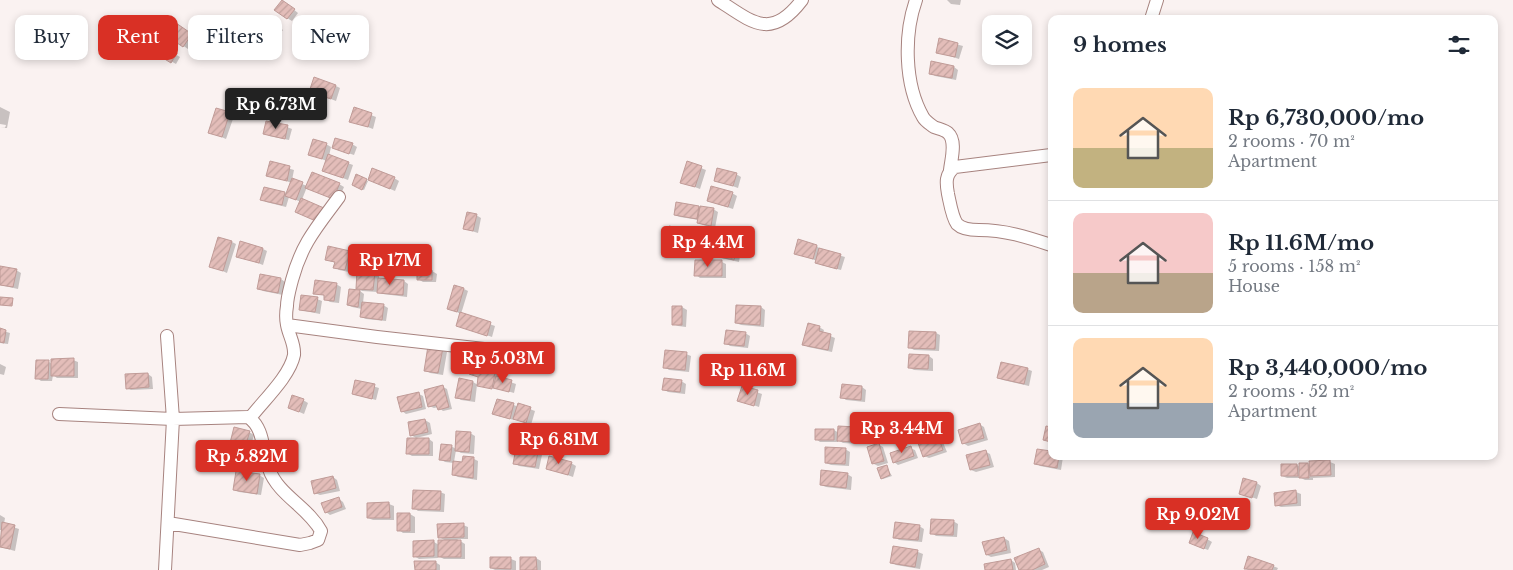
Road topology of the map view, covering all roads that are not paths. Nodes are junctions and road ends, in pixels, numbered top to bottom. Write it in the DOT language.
graph roads {
  1 [pos="718,0"];
  2 [pos="802,0"];
  3 [pos="916,0"];
  4 [pos="1157,0"];
  5 [pos="1152,15"];
  6 [pos="1048,154"];
  7 [pos="950,170"];
  8 [pos="339,197"];
  9 [pos="1048,244"];
  10 [pos="287,325"];
  11 [pos="167,336"];
  12 [pos="493,350"];
  13 [pos="58,414"];
  14 [pos="250,418"];
  15 [pos="173,419"];
  16 [pos="168,523"];
  17 [pos="165,570"];
  1 -- 2 [label="street"];
  3 -- 7 [label="street"];
  4 -- 5 [label="street"];
  6 -- 7 [label="street"];
  7 -- 9 [label="street"];
  8 -- 10 [label="street"];
  10 -- 12 [label="street"];
  10 -- 14 [label="street"];
  11 -- 15 [label="street"];
  13 -- 15 [label="street"];
  14 -- 15 [label="street"];
  14 -- 16 [label="street"];
  15 -- 16 [label="street"];
  16 -- 17 [label="street"];
}
